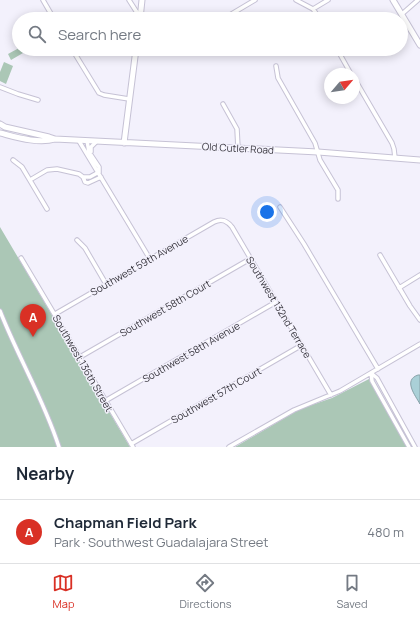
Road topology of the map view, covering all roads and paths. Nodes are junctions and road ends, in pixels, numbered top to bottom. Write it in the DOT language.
graph roads {
  1 [pos="43,0"];
  2 [pos="129,0"];
  3 [pos="142,0"];
  4 [pos="255,0"];
  5 [pos="296,0"];
  6 [pos="328,0"];
  7 [pos="394,0"];
  8 [pos="418,0"];
  9 [pos="313,9"];
  10 [pos="50,12"];
  11 [pos="137,12"];
  12 [pos="141,12"];
  13 [pos="234,12"];
  14 [pos="315,12"];
  15 [pos="401,12"];
  16 [pos="404,12"];
  17 [pos="408,24"];
  18 [pos="420,45"];
  19 [pos="76,56"];
  20 [pos="135,56"];
  21 [pos="341,56"];
  22 [pos="276,66"];
  23 [pos="348,68"];
  24 [pos="0,87"];
  25 [pos="360,88"];
  26 [pos="130,99"];
  27 [pos="38,100"];
  28 [pos="223,104"];
  29 [pos="2,126"];
  30 [pos="0,133"];
  31 [pos="55,139"];
  32 [pos="79,141"];
  33 [pos="87,141"];
  34 [pos="96,142"];
  35 [pos="124,143"];
  36 [pos="238,148"];
  37 [pos="318,152"];
  38 [pos="92,155"];
  39 [pos="395,158"];
  40 [pos="13,160"];
  41 [pos="420,160"];
  42 [pos="99,172"];
  43 [pos="83,177"];
  44 [pos="101,177"];
  45 [pos="30,180"];
  46 [pos="338,199"];
  47 [pos="280,207"];
  48 [pos="47,209"];
  49 [pos="224,220"];
  50 [pos="77,240"];
  51 [pos="380,255"];
  52 [pos="21,258"];
  53 [pos="150,259"];
  54 [pos="250,259"];
  55 [pos="420,276"];
  56 [pos="106,284"];
  57 [pos="399,288"];
  58 [pos="276,302"];
  59 [pos="0,311"];
  60 [pos="55,314"];
  61 [pos="420,320"];
  62 [pos="420,344"];
  63 [pos="302,346"];
  64 [pos="80,357"];
  65 [pos="378,369"];
  66 [pos="371,373"];
  67 [pos="331,396"];
  68 [pos="105,401"];
  69 [pos="132,446"];
  70 [pos="59,447"];
  71 [pos="229,447"];
  72 [pos="409,447"];
  73 [pos="415,447"];
  1 -- 10 [label="street"];
  2 -- 11 [label="street"];
  3 -- 12 [label="main road"];
  4 -- 13 [label="street"];
  5 -- 9 [label="street"];
  6 -- 9 [label="street"];
  7 -- 15 [label="main road"];
  8 -- 16 [label="street"];
  9 -- 14 [label="street"];
  17 -- 18 [label="main road"];
  19 -- 26 [label="street"];
  20 -- 26 [label="main road"];
  21 -- 23 [label="street"];
  22 -- 37 [label="street"];
  24 -- 27 [label="street"];
  25 -- 39 [label="street"];
  26 -- 35 [label="main road"];
  28 -- 36 [label="street"];
  29 -- 31 [label="main road, Old Cutler Road"];
  30 -- 31 [label="main road, Old Cutler Road"];
  31 -- 32 [label="main road, Old Cutler Road"];
  32 -- 33 [label="main road, Old Cutler Road"];
  32 -- 42 [label="street"];
  33 -- 34 [label="main road, Old Cutler Road"];
  33 -- 38 [label="street"];
  34 -- 35 [label="main road, Old Cutler Road"];
  34 -- 38 [label="street"];
  35 -- 36 [label="main road, Old Cutler Road"];
  36 -- 37 [label="main road, Old Cutler Road"];
  37 -- 39 [label="main road, Old Cutler Road"];
  37 -- 46 [label="street"];
  38 -- 42 [label="street"];
  39 -- 41 [label="main road, Old Cutler Road"];
  40 -- 45 [label="street"];
  42 -- 43 [label="street"];
  42 -- 44 [label="street"];
  43 -- 44 [label="street"];
  43 -- 45 [label="street"];
  44 -- 53 [label="street"];
  45 -- 48 [label="street"];
  47 -- 65 [label="street"];
  49 -- 53 [label="street, Southwest 59th Avenue"];
  49 -- 54 [label="street, Southwest 132nd Terrace"];
  50 -- 56 [label="street"];
  51 -- 57 [label="street"];
  52 -- 60 [label="street, Southwest 136th Street"];
  53 -- 56 [label="street, Southwest 59th Avenue"];
  54 -- 58 [label="street, Southwest 132nd Terrace"];
  54 -- 64 [label="street, Southwest 58th Court"];
  55 -- 57 [label="street"];
  56 -- 60 [label="street, Southwest 59th Avenue"];
  57 -- 61 [label="street"];
  58 -- 63 [label="street, Southwest 132nd Terrace"];
  58 -- 68 [label="street, Southwest 58th Avenue"];
  59 -- 70 [label="street"];
  60 -- 64 [label="street, Southwest 136th Street"];
  62 -- 65 [label="street"];
  63 -- 67 [label="street, Southwest 132nd Terrace"];
  63 -- 69 [label="street, Southwest 57th Court"];
  64 -- 68 [label="street, Southwest 136th Street"];
  65 -- 66 [label="street"];
  66 -- 67 [label="street"];
  66 -- 72 [label="street"];
  66 -- 73 [label="street"];
  67 -- 71 [label="street"];
  68 -- 69 [label="street, Southwest 136th Street"];
}
